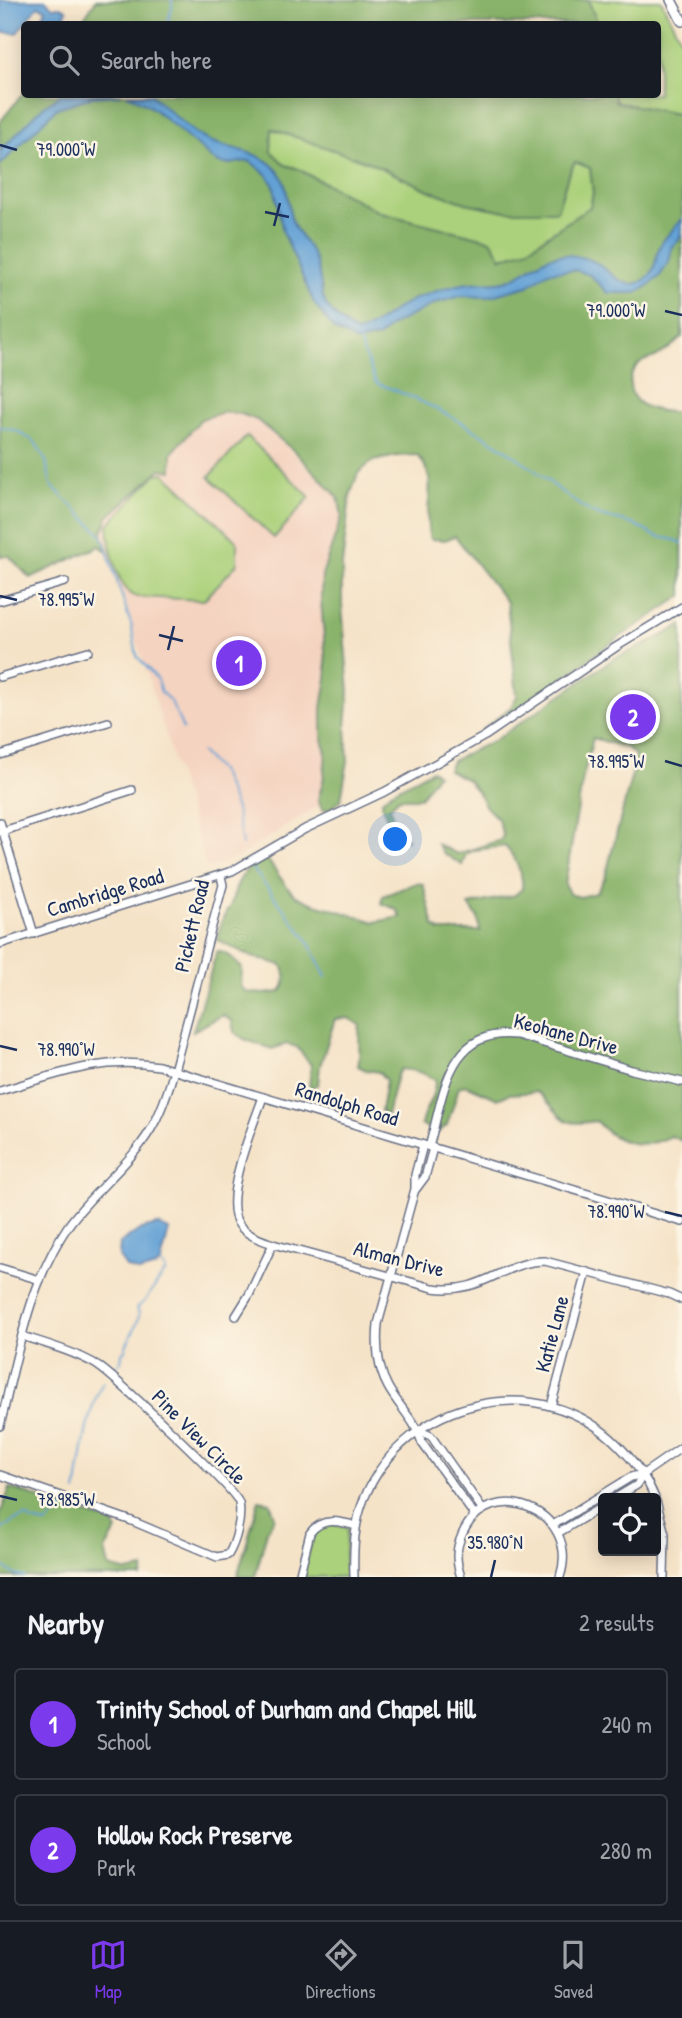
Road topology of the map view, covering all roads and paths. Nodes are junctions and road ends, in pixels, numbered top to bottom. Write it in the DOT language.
graph roads {
  1 [pos="671,0"];
  2 [pos="682,21"];
  3 [pos="65,582"];
  4 [pos="0,601"];
  5 [pos="682,607"];
  6 [pos="88,651"];
  7 [pos="0,677"];
  8 [pos="108,722"];
  9 [pos="0,755"];
  10 [pos="132,790"];
  11 [pos="1,828"];
  12 [pos="221,876"];
  13 [pos="34,934"];
  14 [pos="0,944"];
  15 [pos="174,1070"];
  16 [pos="682,1082"];
  17 [pos="0,1091"];
  18 [pos="262,1097"];
  19 [pos="428,1146"];
  20 [pos="682,1222"];
  21 [pos="273,1244"];
  22 [pos="0,1268"];
  23 [pos="587,1272"];
  24 [pos="391,1277"];
  25 [pos="40,1280"];
  26 [pos="682,1300"];
  27 [pos="236,1316"];
  28 [pos="22,1336"];
  29 [pos="551,1406"];
  30 [pos="0,1426"];
  31 [pos="418,1430"];
  32 [pos="682,1447"];
  33 [pos="0,1475"];
  34 [pos="643,1475"];
  35 [pos="623,1493"];
  36 [pos="652,1493"];
  37 [pos="598,1509"];
  38 [pos="483,1510"];
  39 [pos="475,1516"];
  40 [pos="661,1522"];
  41 [pos="553,1525"];
  42 [pos="356,1526"];
  43 [pos="558,1533"];
  44 [pos="664,1576"];
  45 [pos="299,1577"];
  46 [pos="354,1577"];
  47 [pos="461,1577"];
  48 [pos="560,1577"];
  49 [pos="674,1577"];
  1 -- 2 [label="main road"];
  3 -- 4 [label="street"];
  5 -- 12 [label="street, Pickett Road"];
  6 -- 7 [label="street"];
  8 -- 9 [label="street"];
  10 -- 11 [label="street"];
  11 -- 13 [label="street"];
  12 -- 13 [label="street, Cambridge Road"];
  12 -- 15 [label="street, Pickett Road"];
  13 -- 14 [label="street, Cambridge Road"];
  15 -- 17 [label="street, Randolph Road"];
  15 -- 18 [label="street, Randolph Road"];
  15 -- 25 [label="street, Pickett Road"];
  16 -- 19 [label="street, Keohane Drive"];
  18 -- 19 [label="street, Randolph Road"];
  18 -- 21 [label="street, Alman Drive"];
  19 -- 20 [label="street, Randolph Road"];
  19 -- 24 [label="street, Keohane Drive"];
  21 -- 24 [label="street, Alman Drive"];
  21 -- 27 [label="street"];
  22 -- 25 [label="street"];
  23 -- 24 [label="street, Alman Drive"];
  23 -- 26 [label="street, Alman Drive"];
  23 -- 29 [label="street, Katie Lane"];
  24 -- 31 [label="street, Keohane Drive"];
  25 -- 28 [label="street, Pickett Road"];
  28 -- 30 [label="street, Pickett Road"];
  28 -- 33 [label="street, Pine View Circle"];
  29 -- 31 [label="street"];
  29 -- 34 [label="street"];
  31 -- 38 [label="street, Keohane Drive"];
  31 -- 39 [label="street, Keohane Drive"];
  31 -- 42 [label="street"];
  32 -- 34 [label="street"];
  34 -- 35 [label="street"];
  34 -- 36 [label="street"];
  34 -- 41 [label="street"];
  37 -- 43 [label="street"];
  38 -- 39 [label="street"];
  38 -- 41 [label="street"];
  39 -- 47 [label="street"];
  40 -- 44 [label="street"];
  41 -- 43 [label="street"];
  42 -- 45 [label="street"];
  42 -- 46 [label="street"];
  43 -- 48 [label="street"];
  44 -- 49 [label="street"];
}
